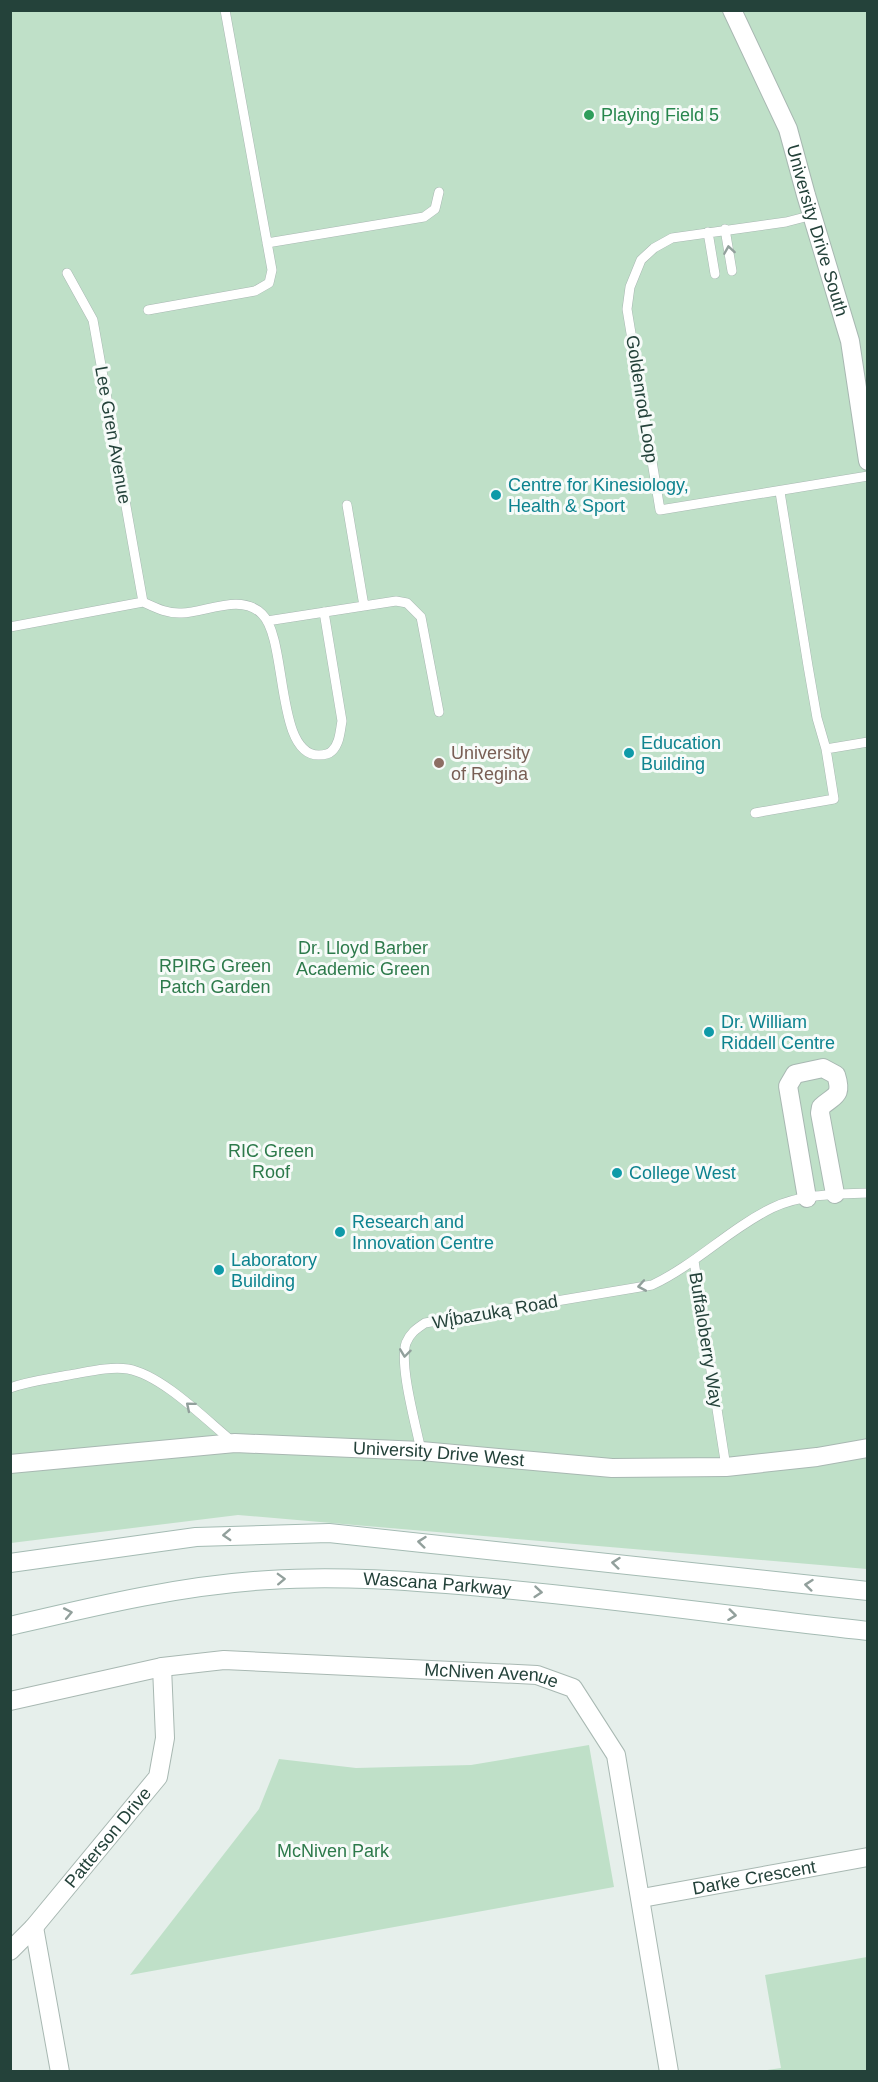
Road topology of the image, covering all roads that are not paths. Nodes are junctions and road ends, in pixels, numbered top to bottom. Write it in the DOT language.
graph roads {
  1 [pos="225,10"];
  2 [pos="732,10"];
  3 [pos="439,192"];
  4 [pos="813,215"];
  5 [pos="725,229"];
  6 [pos="708,232"];
  7 [pos="267,243"];
  8 [pos="732,271"];
  9 [pos="67,273"];
  10 [pos="715,274"];
  11 [pos="148,310"];
  12 [pos="859,339"];
  13 [pos="867,461"];
  14 [pos="867,476"];
  15 [pos="780,492"];
  16 [pos="347,504"];
  17 [pos="143,602"];
  18 [pos="364,606"];
  19 [pos="324,612"];
  20 [pos="267,621"];
  21 [pos="10,627"];
  22 [pos="438,712"];
  23 [pos="867,741"];
  24 [pos="826,749"];
  25 [pos="755,813"];
  26 [pos="867,1193"];
  27 [pos="835,1194"];
  28 [pos="807,1198"];
  29 [pos="694,1261"];
  30 [pos="10,1388"];
  31 [pos="235,1443"];
  32 [pos="867,1448"];
  33 [pos="421,1451"];
  34 [pos="10,1464"];
  35 [pos="726,1467"];
  36 [pos="10,1563"];
  37 [pos="867,1592"];
  38 [pos="10,1626"];
  39 [pos="867,1631"];
  40 [pos="162,1667"];
  41 [pos="10,1701"];
  42 [pos="867,1857"];
  43 [pos="642,1898"];
  44 [pos="34,1928"];
  45 [pos="10,1951"];
  46 [pos="60,2072"];
  47 [pos="669,2072"];
  1 -- 7 [label="lane"];
  2 -- 4 [label="street, University Drive South"];
  3 -- 7 [label="lane"];
  4 -- 5 [label="lane, Goldenrod Loop"];
  4 -- 12 [label="street, University Drive South"];
  5 -- 6 [label="lane, Goldenrod Loop"];
  8 -- 5 [label="lane, one-way"];
  6 -- 10 [label="lane"];
  6 -- 15 [label="lane, Goldenrod Loop"];
  7 -- 11 [label="lane"];
  9 -- 17 [label="lane, Lee Gren Avenue"];
  12 -- 13 [label="street, University Drive South"];
  14 -- 15 [label="lane, Goldenrod Loop"];
  15 -- 24 [label="lane"];
  16 -- 18 [label="lane"];
  17 -- 20 [label="lane"];
  17 -- 21 [label="lane"];
  18 -- 19 [label="lane"];
  18 -- 22 [label="lane"];
  19 -- 20 [label="lane"];
  19 -- 20 [label="lane"];
  23 -- 24 [label="lane"];
  24 -- 25 [label="lane"];
  26 -- 27 [label="lane, Buffaloberry Way"];
  27 -- 28 [label="lane, Buffaloberry Way"];
  27 -- 28 [label="street"];
  28 -- 29 [label="lane, Buffaloberry Way"];
  29 -- 33 [label="lane, Wį́bazuką Road, one-way"];
  29 -- 35 [label="lane, Buffaloberry Way"];
  31 -- 30 [label="lane, one-way"];
  31 -- 33 [label="street, University Drive West"];
  31 -- 34 [label="street, University Drive West"];
  32 -- 35 [label="street, University Drive West"];
  33 -- 35 [label="street, University Drive West"];
  37 -- 36 [label="street, Wascana Parkway, one-way"];
  38 -- 39 [label="street, Wascana Parkway, one-way"];
  40 -- 41 [label="street, McNiven Avenue"];
  40 -- 43 [label="street, McNiven Avenue"];
  40 -- 44 [label="street, Patterson Drive"];
  42 -- 43 [label="street, Darke Crescent"];
  43 -- 47 [label="street, McNiven Avenue"];
  44 -- 45 [label="street, Patterson Drive"];
  44 -- 46 [label="street"];
}
